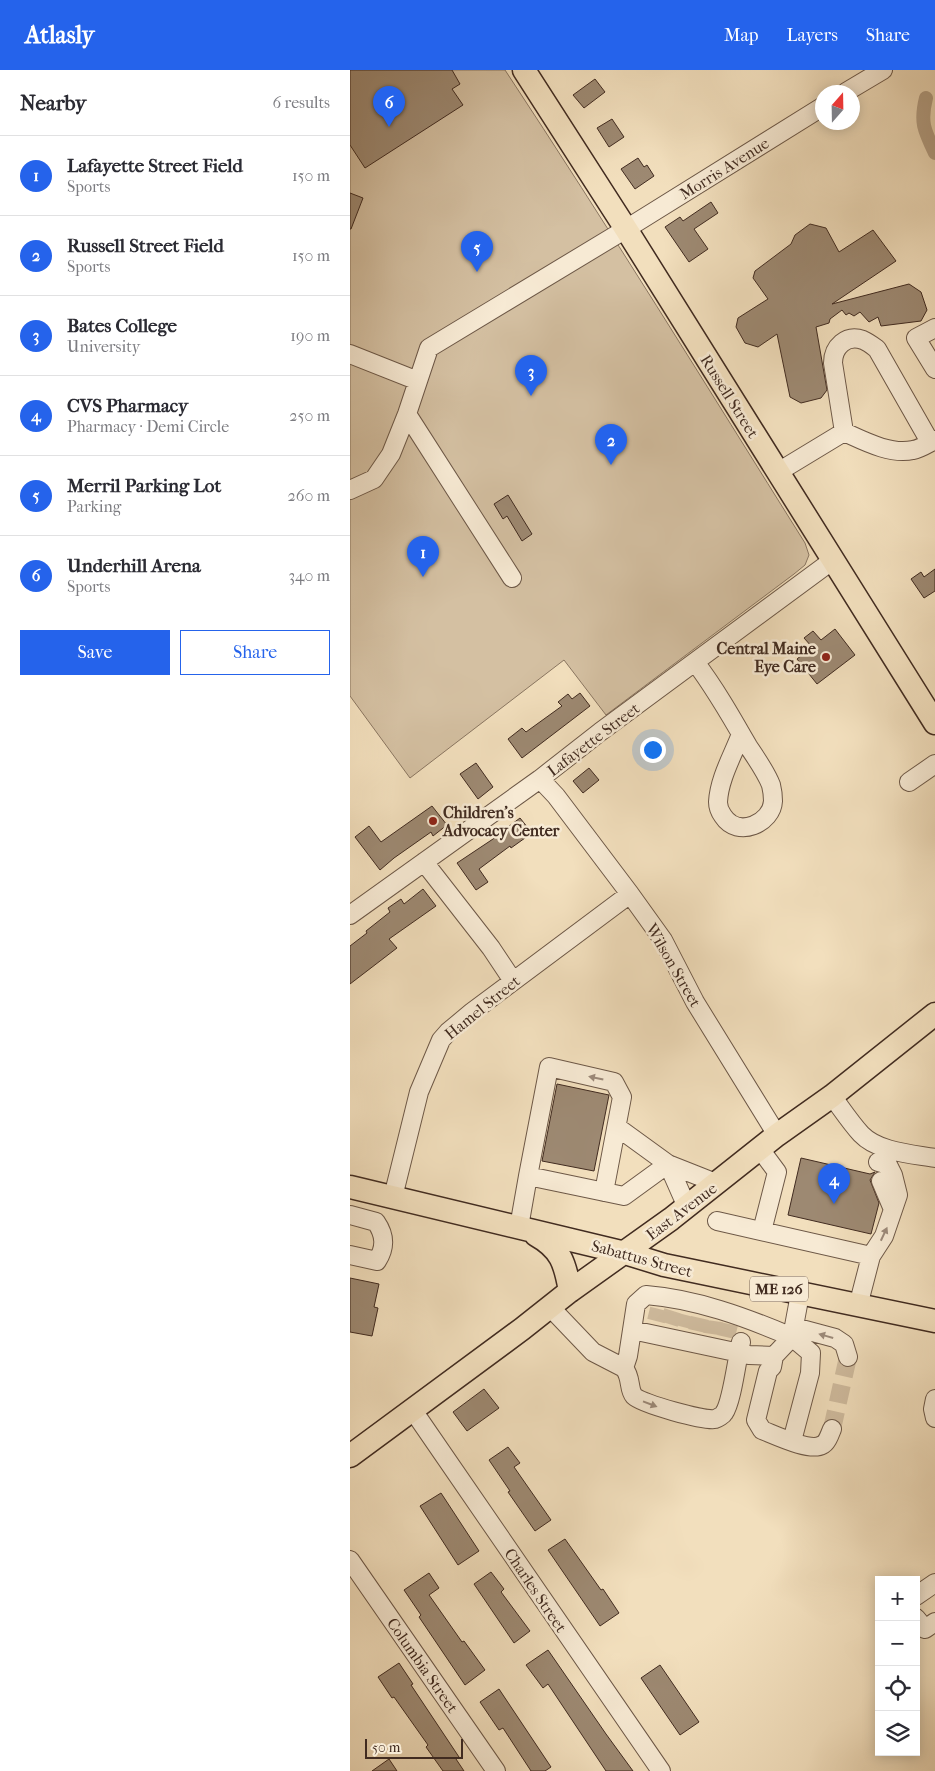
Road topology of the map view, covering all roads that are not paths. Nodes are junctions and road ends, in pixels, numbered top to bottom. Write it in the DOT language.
graph roads {
  1 [pos="524,70"];
  2 [pos="883,70"];
  3 [pos="858,85"];
  4 [pos="815,111"];
  5 [pos="626,229"];
  6 [pos="935,328"];
  7 [pos="350,354"];
  8 [pos="935,369"];
  9 [pos="418,381"];
  10 [pos="407,414"];
  11 [pos="844,432"];
  12 [pos="933,441"];
  13 [pos="778,472"];
  14 [pos="350,490"];
  15 [pos="833,560"];
  16 [pos="512,578"];
  17 [pos="695,662"];
  18 [pos="935,723"];
  19 [pos="742,734"];
  20 [pos="935,764"];
  21 [pos="540,778"];
  22 [pos="909,782"];
  23 [pos="424,862"];
  24 [pos="630,894"];
  25 [pos="350,915"];
  26 [pos="513,981"];
  27 [pos="935,1014"];
  28 [pos="832,1096"];
  29 [pos="617,1127"];
  30 [pos="769,1142"];
  31 [pos="935,1158"];
  32 [pos="668,1164"];
  33 [pos="878,1165"];
  34 [pos="528,1176"];
  35 [pos="716,1183"];
  36 [pos="350,1187"];
  37 [pos="604,1192"];
  38 [pos="393,1197"];
  39 [pos="687,1207"];
  40 [pos="350,1215"];
  41 [pos="350,1219"];
  42 [pos="717,1221"];
  43 [pos="522,1228"];
  44 [pos="762,1231"];
  45 [pos="350,1249"];
  46 [pos="625,1253"];
  47 [pos="350,1255"];
  48 [pos="870,1256"];
  49 [pos="570,1291"];
  50 [pos="800,1294"];
  51 [pos="858,1306"];
  52 [pos="550,1307"];
  53 [pos="935,1321"];
  54 [pos="699,1325"];
  55 [pos="632,1330"];
  56 [pos="792,1332"];
  57 [pos="848,1357"];
  58 [pos="773,1362"];
  59 [pos="624,1368"];
  60 [pos="935,1399"];
  61 [pos="412,1409"];
  62 [pos="935,1418"];
  63 [pos="832,1429"];
  64 [pos="792,1441"];
  65 [pos="351,1453"];
  66 [pos="350,1560"];
  67 [pos="935,1583"];
  68 [pos="920,1593"];
  69 [pos="918,1621"];
  70 [pos="935,1622"];
  71 [pos="496,1771"];
  72 [pos="660,1771"];
  1 -- 5 [label="main road, Russell Street"];
  2 -- 3 [label="street"];
  4 -- 5 [label="street, Morris Avenue"];
  5 -- 9 [label="street, Morris Avenue"];
  5 -- 13 [label="main road, Russell Street"];
  6 -- 8 [label="street"];
  7 -- 9 [label="street"];
  9 -- 10 [label="street, Morris Avenue"];
  10 -- 14 [label="street, Morris Avenue"];
  10 -- 16 [label="street"];
  11 -- 12 [label="street"];
  11 -- 12 [label="street"];
  11 -- 13 [label="street"];
  13 -- 15 [label="main road, Russell Street"];
  15 -- 17 [label="street, Lafayette Street"];
  15 -- 18 [label="main road, Russell Street"];
  17 -- 19 [label="street"];
  17 -- 21 [label="street, Lafayette Street"];
  19 -- 19 [label="street"];
  20 -- 22 [label="street"];
  21 -- 23 [label="street, Lafayette Street"];
  21 -- 24 [label="street, Wilson Street"];
  23 -- 25 [label="street, Lafayette Street"];
  23 -- 26 [label="street"];
  24 -- 26 [label="street, Hamel Street"];
  24 -- 30 [label="street, Wilson Street"];
  26 -- 38 [label="street, Hamel Street"];
  27 -- 28 [label="main road, East Avenue"];
  28 -- 30 [label="main road, East Avenue"];
  28 -- 33 [label="street"];
  29 -- 32 [label="street"];
  29 -- 34 [label="street, one-way"];
  29 -- 37 [label="street"];
  30 -- 35 [label="main road, East Avenue"];
  30 -- 44 [label="street, Wilson Street"];
  31 -- 33 [label="street"];
  32 -- 35 [label="street"];
  32 -- 37 [label="street"];
  32 -- 39 [label="street"];
  48 -- 33 [label="street, one-way"];
  34 -- 37 [label="street"];
  34 -- 43 [label="street"];
  35 -- 39 [label="main road, East Avenue"];
  36 -- 38 [label="main road, Sabattus Street / ME 126"];
  38 -- 43 [label="main road, Sabattus Street / ME 126"];
  39 -- 46 [label="main road, East Avenue"];
  40 -- 47 [label="street"];
  41 -- 45 [label="street"];
  42 -- 44 [label="street"];
  43 -- 46 [label="main road, Sabattus Street / ME 126"];
  43 -- 49 [label="main road"];
  44 -- 48 [label="street"];
  46 -- 49 [label="main road, East Avenue"];
  46 -- 50 [label="main road, Sabattus Street / ME 126"];
  48 -- 51 [label="street"];
  49 -- 52 [label="main road, East Avenue"];
  50 -- 51 [label="main road, Sabattus Street / ME 126"];
  50 -- 56 [label="street"];
  51 -- 53 [label="main road, Sabattus Street / ME 126"];
  52 -- 59 [label="street"];
  52 -- 61 [label="main road, East Avenue"];
  54 -- 55 [label="street"];
  54 -- 55 [label="street"];
  54 -- 56 [label="street"];
  54 -- 58 [label="street"];
  59 -- 54 [label="street, one-way"];
  55 -- 59 [label="street"];
  57 -- 56 [label="street, one-way"];
  56 -- 58 [label="street"];
  56 -- 64 [label="street"];
  58 -- 64 [label="street"];
  60 -- 62 [label="street"];
  61 -- 65 [label="main road, East Avenue"];
  61 -- 72 [label="street, Charles Street"];
  63 -- 64 [label="street"];
  66 -- 71 [label="street, Columbia Street"];
  67 -- 68 [label="street"];
  69 -- 70 [label="street"];
}
